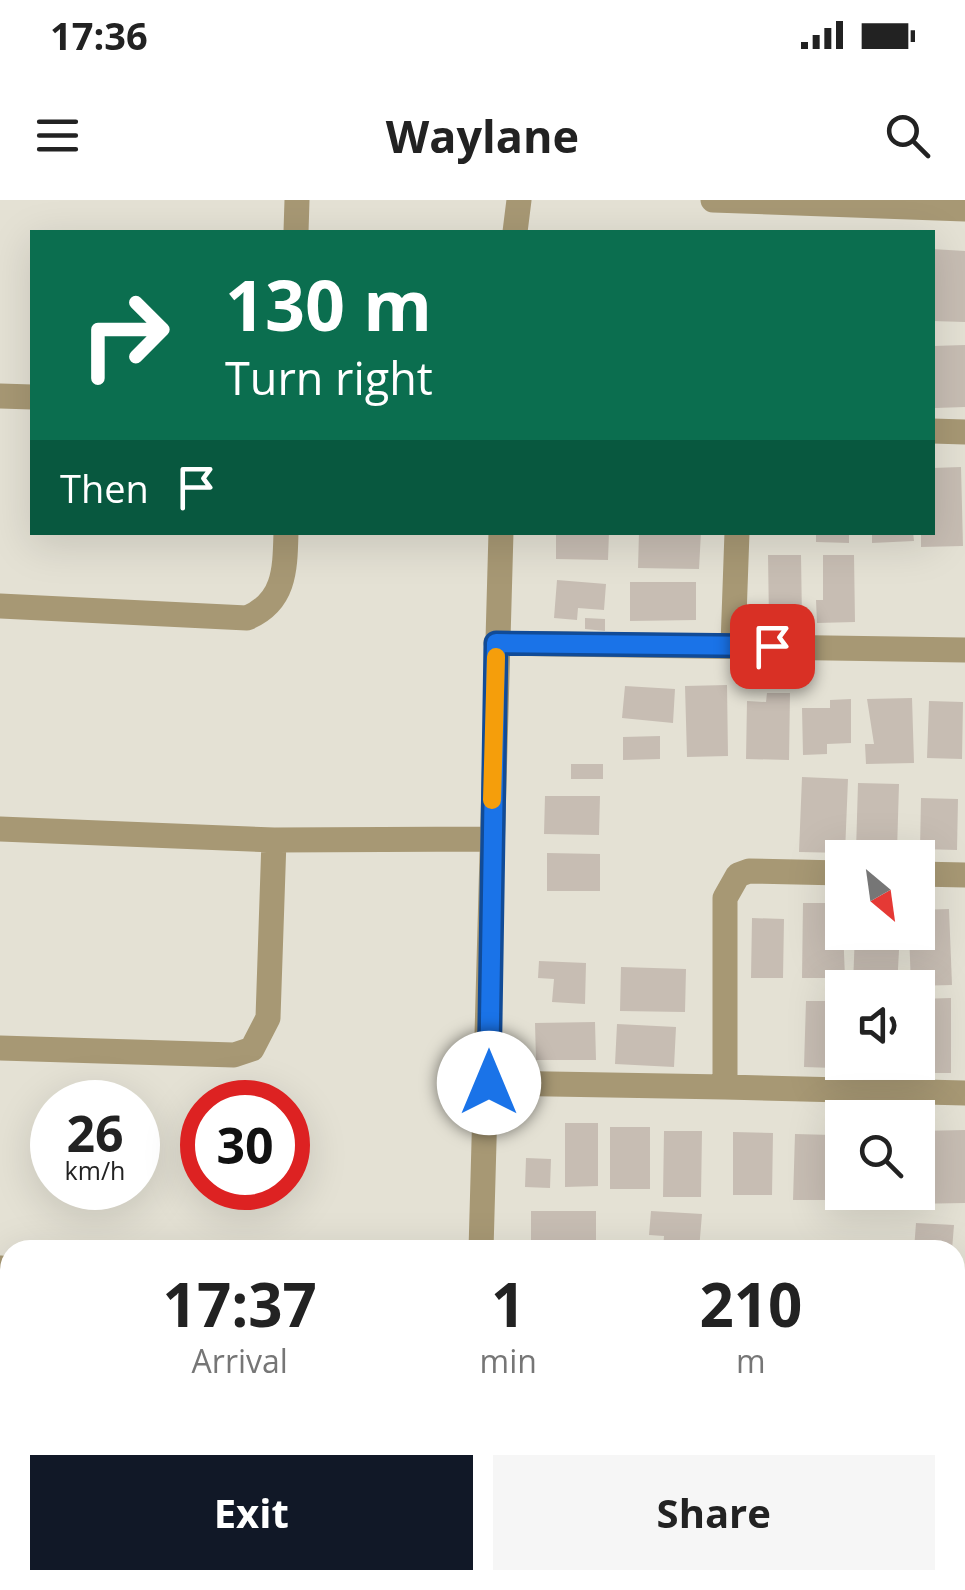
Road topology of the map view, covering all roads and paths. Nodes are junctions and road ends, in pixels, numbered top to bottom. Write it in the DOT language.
graph roads {
  1 [pos="297,200"];
  2 [pos="519,200"];
  3 [pos="713,200"];
  4 [pos="766,201"];
  5 [pos="965,208"];
  6 [pos="296,230"];
  7 [pos="516,230"];
  8 [pos="0,396"];
  9 [pos="30,397"];
  10 [pos="935,431"];
  11 [pos="965,432"];
  12 [pos="286,535"];
  13 [pos="500,535"];
  14 [pos="737,535"];
  15 [pos="0,606"];
  16 [pos="496,643"];
  17 [pos="733,645"];
  18 [pos="965,650"];
  19 [pos="0,828"];
  20 [pos="491,839"];
  21 [pos="274,840"];
  22 [pos="825,873"];
  23 [pos="935,874"];
  24 [pos="965,875"];
  25 [pos="0,1048"];
  26 [pos="489,1083"];
  27 [pos="725,1086"];
  28 [pos="965,1093"];
  29 [pos="481,1240"];
  1 -- 6 [label="street"];
  2 -- 7 [label="street"];
  3 -- 4 [label="street"];
  4 -- 5 [label="street"];
  8 -- 9 [label="street"];
  10 -- 11 [label="street"];
  12 -- 15 [label="street"];
  13 -- 16 [label="street"];
  14 -- 17 [label="street"];
  16 -- 17 [label="street"];
  16 -- 20 [label="street"];
  17 -- 18 [label="street"];
  19 -- 21 [label="street"];
  20 -- 21 [label="street"];
  20 -- 26 [label="street"];
  21 -- 25 [label="street"];
  22 -- 27 [label="street"];
  23 -- 24 [label="street"];
  26 -- 27 [label="street"];
  26 -- 29 [label="street"];
  27 -- 28 [label="street"];
}
